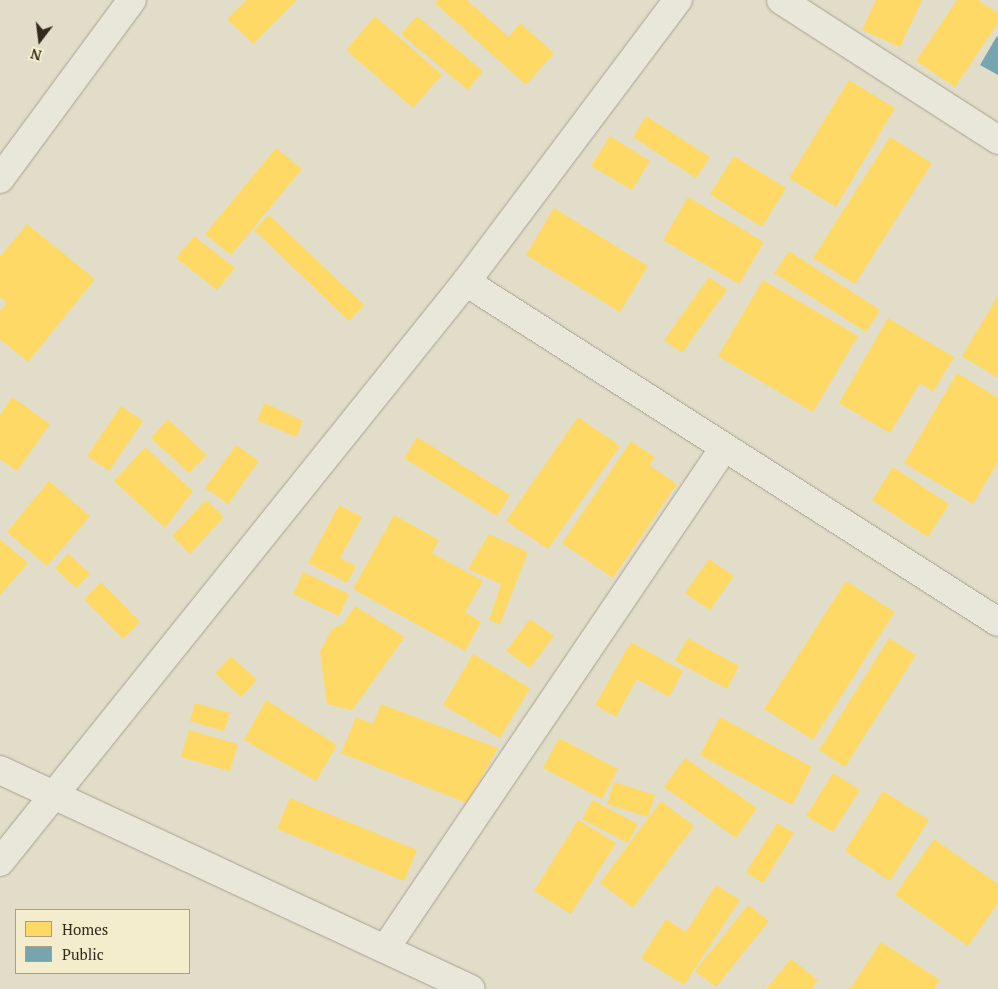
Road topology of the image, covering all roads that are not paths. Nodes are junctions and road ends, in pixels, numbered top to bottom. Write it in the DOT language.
graph roads {
  1 [pos="132,0"];
  2 [pos="678,0"];
  3 [pos="781,0"];
  4 [pos="998,140"];
  5 [pos="0,179"];
  6 [pos="466,282"];
  7 [pos="724,448"];
  8 [pos="998,622"];
  9 [pos="0,770"];
  10 [pos="52,794"];
  11 [pos="0,862"];
  12 [pos="385,949"];
  13 [pos="471,989"];
  1 -- 5 [label="street"];
  2 -- 6 [label="street"];
  3 -- 4 [label="street"];
  6 -- 7 [label="street"];
  6 -- 10 [label="street"];
  7 -- 8 [label="street"];
  7 -- 12 [label="street"];
  9 -- 10 [label="street"];
  10 -- 11 [label="street"];
  10 -- 12 [label="street"];
  12 -- 13 [label="street"];
}
